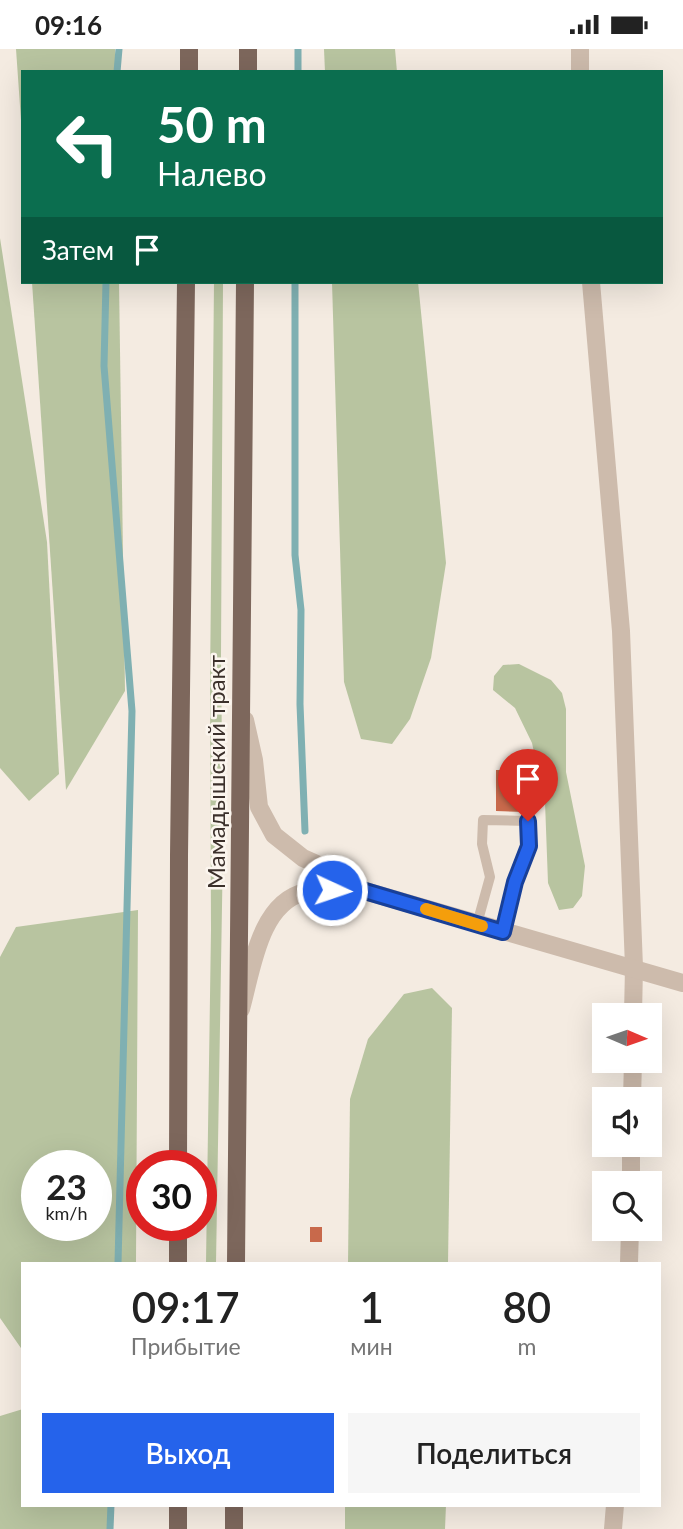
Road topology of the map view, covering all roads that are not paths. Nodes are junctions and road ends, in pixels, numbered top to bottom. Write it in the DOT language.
graph roads {
  1 [pos="189,49"];
  2 [pos="248,49"];
  3 [pos="580,49"];
  4 [pos="189,70"];
  5 [pos="248,70"];
  6 [pos="580,70"];
  7 [pos="186,284"];
  8 [pos="245,284"];
  9 [pos="591,284"];
  10 [pos="240,699"];
  11 [pos="365,891"];
  12 [pos="477,924"];
  13 [pos="503,932"];
  14 [pos="634,967"];
  15 [pos="683,982"];
  16 [pos="634,1003"];
  17 [pos="238,1020"];
  18 [pos="178,1150"];
  19 [pos="178,1241"];
  20 [pos="630,1241"];
  21 [pos="178,1262"];
  22 [pos="236,1262"];
  23 [pos="629,1262"];
  24 [pos="178,1507"];
  25 [pos="234,1507"];
  26 [pos="615,1507"];
  27 [pos="178,1529"];
  28 [pos="233,1529"];
  29 [pos="613,1529"];
  1 -- 4 [label="main road"];
  2 -- 5 [label="main road"];
  3 -- 6 [label="street"];
  7 -- 18 [label="main road, Мамадышский тракт"];
  8 -- 10 [label="main road, Мамадышский тракт"];
  9 -- 14 [label="street"];
  10 -- 11 [label="street"];
  10 -- 17 [label="main road, Мамадышский тракт"];
  11 -- 12 [label="street"];
  11 -- 17 [label="street"];
  12 -- 13 [label="street"];
  12 -- 13 [label="lane"];
  13 -- 14 [label="street"];
  14 -- 15 [label="street"];
  14 -- 16 [label="street"];
  17 -- 22 [label="main road, Мамадышский тракт"];
  19 -- 21 [label="main road"];
  20 -- 23 [label="street"];
  24 -- 27 [label="main road"];
  25 -- 28 [label="main road"];
  26 -- 29 [label="street"];
}
